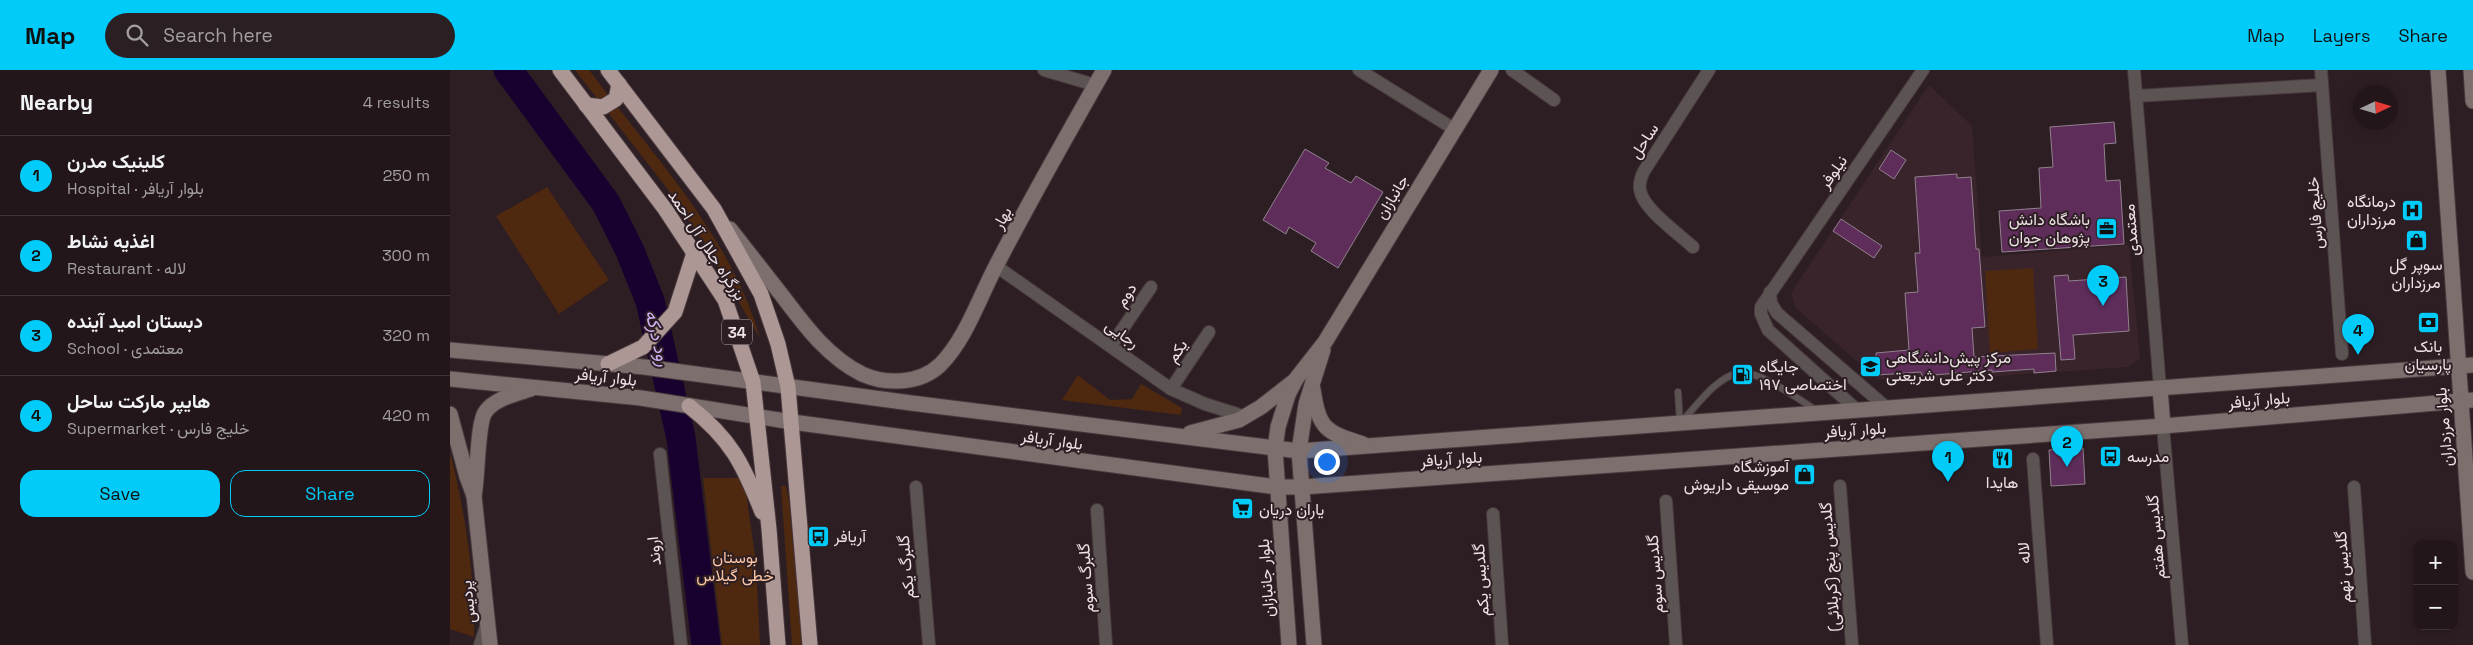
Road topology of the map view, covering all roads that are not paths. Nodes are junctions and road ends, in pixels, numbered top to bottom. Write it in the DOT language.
graph roads {
  1 [pos="560,70"];
  2 [pos="608,70"];
  3 [pos="1044,70"];
  4 [pos="1104,70"];
  5 [pos="1359,70"];
  6 [pos="1491,70"];
  7 [pos="1512,70"];
  8 [pos="1709,70"];
  9 [pos="1923,70"];
  10 [pos="2134,70"];
  11 [pos="2321,70"];
  12 [pos="2438,70"];
  13 [pos="2471,73"];
  14 [pos="619,84"];
  15 [pos="2322,84"];
  16 [pos="1095,85"];
  17 [pos="2136,96"];
  18 [pos="1554,100"];
  19 [pos="2473,101"];
  20 [pos="586,105"];
  21 [pos="1454,129"];
  22 [pos="714,208"];
  23 [pos="1693,247"];
  24 [pos="694,253"];
  25 [pos="996,266"];
  26 [pos="1150,287"];
  27 [pos="1770,292"];
  28 [pos="1209,332"];
  29 [pos="1325,342"];
  30 [pos="1111,346"];
  31 [pos="450,350"];
  32 [pos="2342,354"];
  33 [pos="608,364"];
  34 [pos="2473,364"];
  35 [pos="2457,366"];
  36 [pos="450,379"];
  37 [pos="1296,379"];
  38 [pos="753,382"];
  39 [pos="1312,384"];
  40 [pos="535,387"];
  41 [pos="788,387"];
  42 [pos="2160,388"];
  43 [pos="1171,389"];
  44 [pos="1678,392"];
  45 [pos="2466,401"];
  46 [pos="689,406"];
  47 [pos="1886,408"];
  48 [pos="1857,410"];
  49 [pos="1820,413"];
  50 [pos="450,414"];
  51 [pos="1237,414"];
  52 [pos="758,417"];
  53 [pos="792,422"];
  54 [pos="1680,423"];
  55 [pos="2163,426"];
  56 [pos="1179,435"];
  57 [pos="1369,446"];
  58 [pos="1275,449"];
  59 [pos="1299,451"];
  60 [pos="660,454"];
  61 [pos="2034,459"];
  62 [pos="1840,486"];
  63 [pos="916,487"];
  64 [pos="1277,487"];
  65 [pos="2354,487"];
  66 [pos="1302,488"];
  67 [pos="474,496"];
  68 [pos="1666,501"];
  69 [pos="1097,510"];
  70 [pos="1493,514"];
  71 [pos="769,529"];
  72 [pos="2473,572"];
  73 [pos="487,622"];
  74 [pos="480,645"];
  75 [pos="490,645"];
  76 [pos="681,645"];
  77 [pos="778,645"];
  78 [pos="810,645"];
  79 [pos="929,645"];
  80 [pos="1106,645"];
  81 [pos="1289,645"];
  82 [pos="1314,645"];
  83 [pos="1502,645"];
  84 [pos="1676,645"];
  85 [pos="1852,645"];
  86 [pos="2047,645"];
  87 [pos="2182,645"];
  88 [pos="2365,645"];
  1 -- 20 [label="highway, بزرگراه جلال آل احمد / 34"];
  2 -- 14 [label="highway, بزرگراه جلال آل احمد / 34"];
  3 -- 16 [label="street"];
  4 -- 16 [label="main road, بهار"];
  5 -- 21 [label="street"];
  6 -- 21 [label="main road, جانبازان"];
  7 -- 18 [label="street"];
  8 -- 23 [label="street, ساحل"];
  9 -- 27 [label="street, نیلوفر"];
  10 -- 17 [label="street, معتمدی"];
  11 -- 15 [label="street, خلیج فارس"];
  12 -- 35 [label="main road, بلوار مرزداران"];
  13 -- 19 [label="main road"];
  14 -- 20 [label="highway"];
  14 -- 22 [label="highway, بزرگراه جلال آل احمد / 34"];
  15 -- 17 [label="street"];
  15 -- 32 [label="street, خلیج فارس"];
  16 -- 25 [label="main road, بهار"];
  17 -- 42 [label="street, معتمدی"];
  20 -- 24 [label="highway, بزرگراه جلال آل احمد / 34"];
  21 -- 29 [label="main road, جانبازان"];
  22 -- 25 [label="main road, بهار"];
  22 -- 41 [label="highway, بزرگراه جلال آل احمد / 34"];
  24 -- 33 [label="highway"];
  24 -- 38 [label="highway, بزرگراه جلال آل احمد / 34"];
  25 -- 30 [label="street, رجایی"];
  26 -- 30 [label="street, دوم"];
  27 -- 47 [label="street"];
  27 -- 48 [label="street, نیلوفر"];
  28 -- 43 [label="street, یکم"];
  29 -- 37 [label="main road, جانبازان"];
  29 -- 39 [label="main road, جانبازان"];
  30 -- 43 [label="street, رجایی"];
  31 -- 33 [label="main road, بلوار آریافر"];
  33 -- 38 [label="main road, بلوار آریافر"];
  34 -- 35 [label="main road, بلوار آریافر"];
  35 -- 42 [label="main road, بلوار آریافر"];
  35 -- 45 [label="main road, بلوار مرزداران"];
  36 -- 40 [label="main road, بلوار آریافر"];
  37 -- 56 [label="main road"];
  37 -- 58 [label="main road, جانبازان"];
  38 -- 41 [label="main road, بلوار آریافر"];
  38 -- 52 [label="highway, بزرگراه جلال آل احمد / 34"];
  39 -- 57 [label="main road"];
  39 -- 59 [label="main road, جانبازان"];
  40 -- 46 [label="main road, بلوار آریافر"];
  40 -- 67 [label="main road"];
  41 -- 53 [label="highway, بزرگراه جلال آل احمد / 34"];
  41 -- 56 [label="main road, بلوار آریافر"];
  42 -- 47 [label="main road, بلوار آریافر"];
  42 -- 55 [label="main road"];
  43 -- 51 [label="street, رجایی"];
  44 -- 54 [label="lane"];
  45 -- 55 [label="main road, بلوار آریافر"];
  45 -- 72 [label="main road, بلوار مرزداران"];
  46 -- 52 [label="main road, بلوار آریافر"];
  46 -- 71 [label="highway"];
  47 -- 48 [label="main road, بلوار آریافر"];
  48 -- 49 [label="main road, بلوار آریافر"];
  49 -- 54 [label="main road, بلوار آریافر"];
  49 -- 54 [label="lane"];
  50 -- 67 [label="main road"];
  52 -- 53 [label="main road, بلوار آریافر"];
  52 -- 71 [label="highway, بزرگراه جلال آل احمد / 34"];
  53 -- 64 [label="main road, بلوار آریافر"];
  53 -- 78 [label="highway, بزرگراه جلال آل احمد / 34"];
  54 -- 57 [label="main road, بلوار آریافر"];
  55 -- 66 [label="main road, بلوار آریافر"];
  55 -- 87 [label="street, گلدیس هفتم"];
  56 -- 58 [label="main road, بلوار آریافر"];
  57 -- 59 [label="main road, بلوار آریافر"];
  58 -- 59 [label="main road, بلوار آریافر"];
  58 -- 64 [label="main road, بلوار جانبازان"];
  59 -- 66 [label="main road"];
  60 -- 76 [label="street, اروند"];
  61 -- 86 [label="street, لاله"];
  62 -- 85 [label="street, گلدیس پنج (کربلائی)"];
  63 -- 79 [label="street, گلبرگ یکم"];
  64 -- 66 [label="main road, بلوار آریافر"];
  64 -- 81 [label="main road, بلوار جانبازان"];
  65 -- 88 [label="street, گلدیس نهم"];
  66 -- 82 [label="main road"];
  67 -- 73 [label="main road, پردیس"];
  68 -- 84 [label="street, گلدیس سوم"];
  69 -- 80 [label="street, گلبرگ سوم"];
  70 -- 83 [label="street, گلدیس یکم"];
  71 -- 77 [label="highway, بزرگراه جلال آل احمد / 34"];
  73 -- 74 [label="street"];
  73 -- 75 [label="main road, پردیس"];
}
